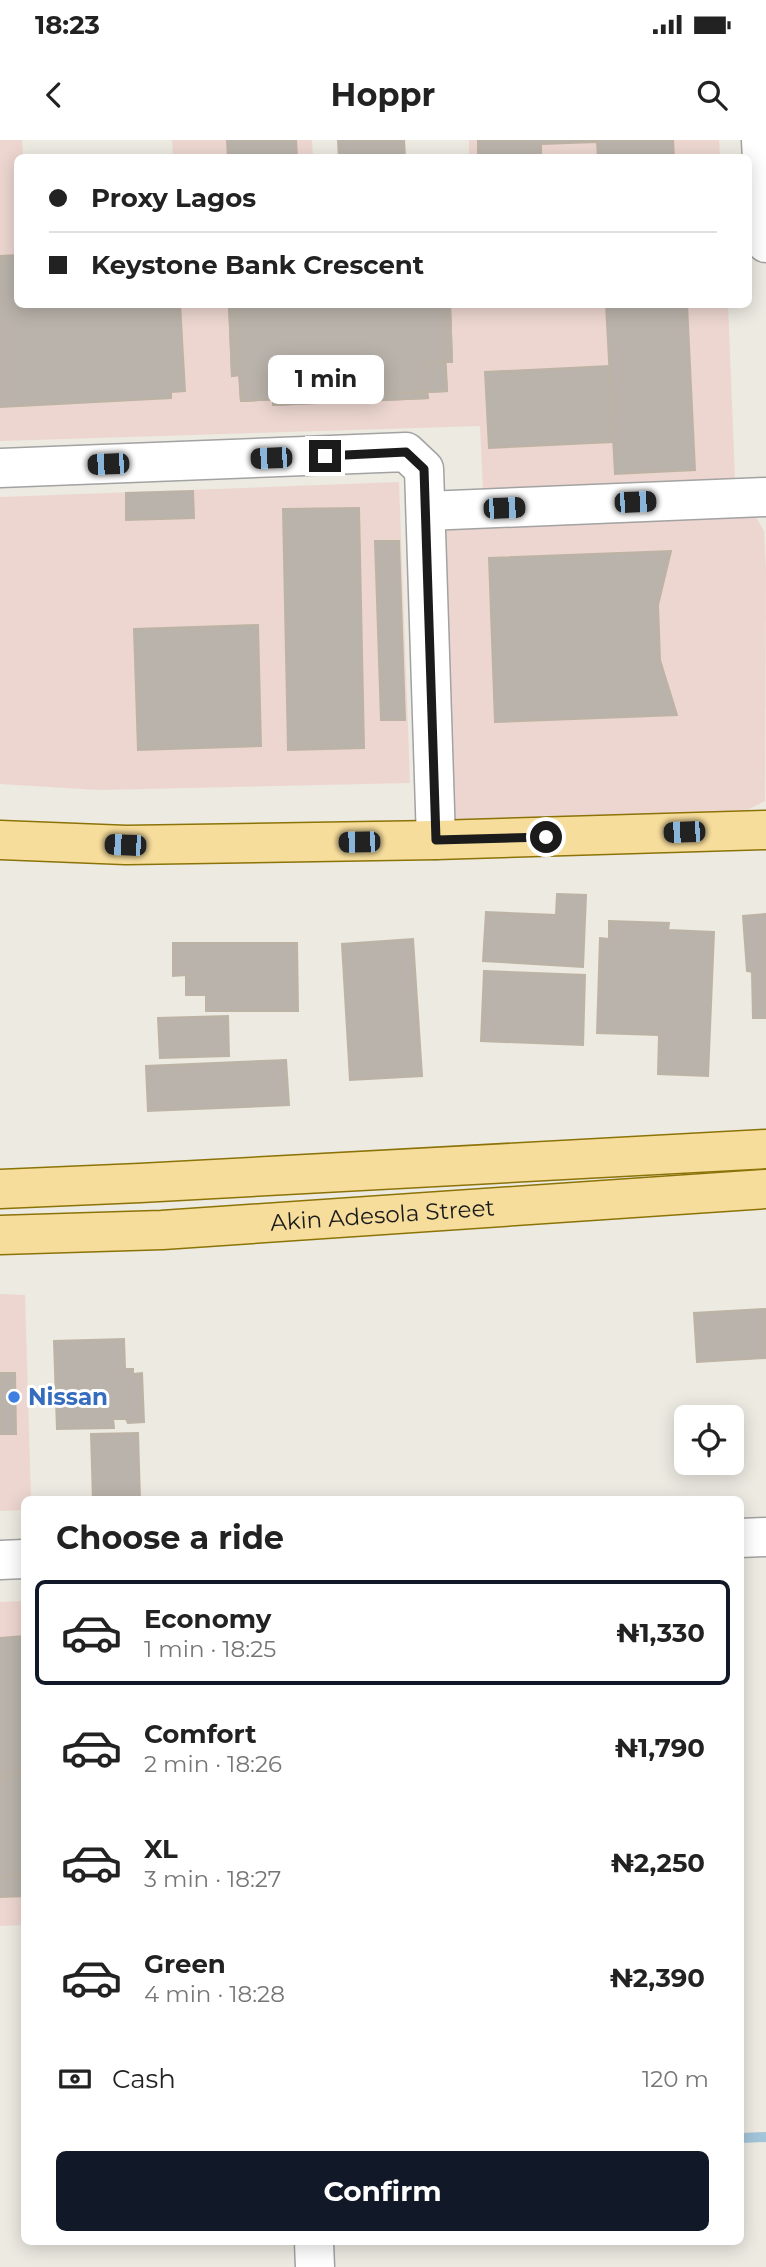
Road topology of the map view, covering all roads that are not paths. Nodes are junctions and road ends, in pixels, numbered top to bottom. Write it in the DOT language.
graph roads {
  1 [pos="761,140"];
  2 [pos="766,243"];
  3 [pos="0,468"];
  4 [pos="766,497"];
  5 [pos="426,511"];
  6 [pos="766,830"];
  7 [pos="0,840"];
  8 [pos="436,840"];
  9 [pos="766,1149"];
  10 [pos="0,1189"];
  11 [pos="766,1189"];
  12 [pos="0,1235"];
  13 [pos="766,1537"];
  14 [pos="744,1538"];
  15 [pos="21,1559"];
  16 [pos="0,1560"];
  1 -- 2 [label="street"];
  3 -- 5 [label="street"];
  4 -- 5 [label="street"];
  5 -- 8 [label="street"];
  6 -- 8 [label="main road"];
  7 -- 8 [label="main road"];
  9 -- 10 [label="main road, Akin Adesola Street"];
  11 -- 12 [label="main road, Akin Adesola Street"];
  13 -- 14 [label="street"];
  15 -- 16 [label="street"];
}
